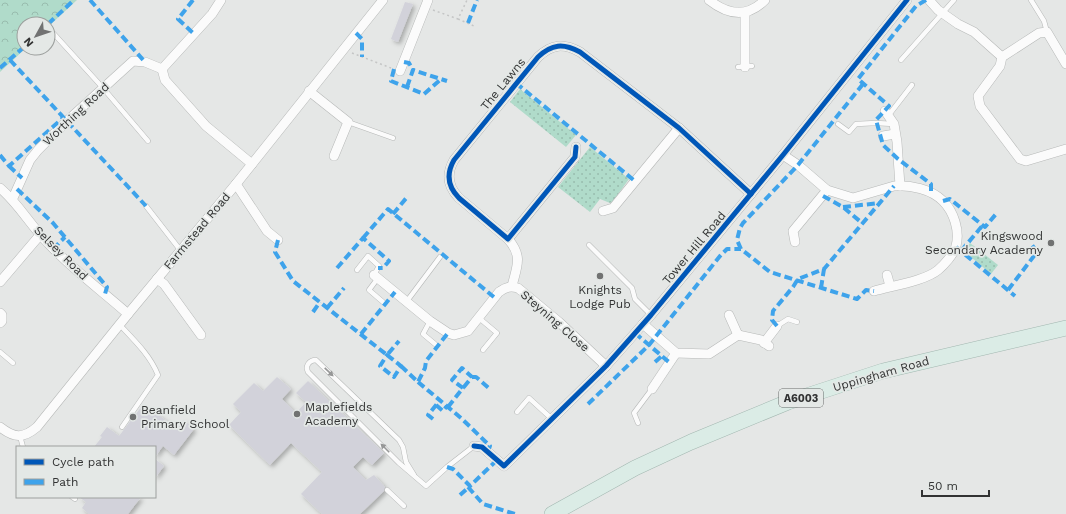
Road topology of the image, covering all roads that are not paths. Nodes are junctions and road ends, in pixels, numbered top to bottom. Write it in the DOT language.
graph roads {
  1 [pos="221,0"];
  2 [pos="383,0"];
  3 [pos="709,0"];
  4 [pos="765,0"];
  5 [pos="907,0"];
  6 [pos="929,0"];
  7 [pos="954,0"];
  8 [pos="1031,0"];
  9 [pos="426,3"];
  10 [pos="745,13"];
  11 [pos="943,13"];
  12 [pos="1047,32"];
  13 [pos="56,36"];
  14 [pos="1002,57"];
  15 [pos="901,60"];
  16 [pos="1066,64"];
  17 [pos="745,67"];
  18 [pos="162,69"];
  19 [pos="400,71"];
  20 [pos="912,85"];
  21 [pos="103,88"];
  22 [pos="309,91"];
  23 [pos="887,113"];
  24 [pos="348,122"];
  25 [pos="838,124"];
  26 [pos="894,124"];
  27 [pos="679,128"];
  28 [pos="895,134"];
  29 [pos="883,136"];
  30 [pos="394,138"];
  31 [pos="148,140"];
  32 [pos="576,147"];
  33 [pos="1066,149"];
  34 [pos="783,155"];
  35 [pos="334,156"];
  36 [pos="252,164"];
  37 [pos="236,184"];
  38 [pos="900,186"];
  39 [pos="0,188"];
  40 [pos="827,190"];
  41 [pos="751,194"];
  42 [pos="12,198"];
  43 [pos="146,206"];
  44 [pos="603,211"];
  45 [pos="40,235"];
  46 [pos="508,239"];
  47 [pos="278,240"];
  48 [pos="796,242"];
  49 [pos="589,245"];
  50 [pos="181,250"];
  51 [pos="440,257"];
  52 [pos="357,270"];
  53 [pos="887,275"];
  54 [pos="376,276"];
  55 [pos="157,279"];
  56 [pos="0,282"];
  57 [pos="512,286"];
  58 [pos="890,286"];
  59 [pos="874,291"];
  60 [pos="407,301"];
  61 [pos="383,302"];
  62 [pos="0,313"];
  63 [pos="128,314"];
  64 [pos="651,315"];
  65 [pos="729,315"];
  66 [pos="479,318"];
  67 [pos="430,321"];
  68 [pos="797,322"];
  69 [pos="0,324"];
  70 [pos="119,324"];
  71 [pos="643,324"];
  72 [pos="777,326"];
  73 [pos="1066,328"];
  74 [pos="201,335"];
  75 [pos="738,335"];
  76 [pos="435,344"];
  77 [pos="483,350"];
  78 [pos="0,352"];
  79 [pos="676,353"];
  80 [pos="13,363"];
  81 [pos="606,366"];
  82 [pos="652,389"];
  83 [pos="517,412"];
  84 [pos="552,419"];
  85 [pos="638,423"];
  86 [pos="122,427"];
  87 [pos="1,429"];
  88 [pos="20,436"];
  89 [pos="23,446"];
  90 [pos="474,446"];
  91 [pos="414,475"];
  92 [pos="387,490"];
  93 [pos="404,506"];
  94 [pos="552,514"];
  1 -- 18 [label="street"];
  2 -- 22 [label="street, Farmstead Road"];
  3 -- 10 [label="street"];
  4 -- 10 [label="street"];
  5 -- 34 [label="street, Tower Hill Road"];
  6 -- 11 [label="street"];
  7 -- 11 [label="lane"];
  8 -- 12 [label="lane"];
  9 -- 19 [label="street"];
  10 -- 17 [label="street"];
  11 -- 14 [label="street"];
  11 -- 15 [label="lane"];
  12 -- 14 [label="street"];
  12 -- 16 [label="street"];
  13 -- 21 [label="lane"];
  14 -- 33 [label="street"];
  18 -- 21 [label="street, Worthing Road"];
  18 -- 36 [label="street"];
  20 -- 23 [label="lane"];
  21 -- 31 [label="lane"];
  21 -- 42 [label="street, Worthing Road"];
  22 -- 24 [label="street"];
  22 -- 36 [label="street, Farmstead Road"];
  23 -- 26 [label="street"];
  24 -- 30 [label="lane"];
  24 -- 35 [label="street"];
  25 -- 26 [label="lane"];
  26 -- 28 [label="street"];
  27 -- 41 [label="street, The Lawns"];
  27 -- 44 [label="street"];
  27 -- 46 [label="street, The Lawns"];
  28 -- 29 [label="street"];
  28 -- 38 [label="street"];
  32 -- 46 [label="street"];
  34 -- 40 [label="street"];
  34 -- 41 [label="street, Tower Hill Road"];
  36 -- 37 [label="street, Farmstead Road"];
  37 -- 47 [label="street"];
  37 -- 50 [label="street, Farmstead Road"];
  38 -- 40 [label="street"];
  38 -- 58 [label="street"];
  39 -- 42 [label="street, Selsey Road"];
  40 -- 48 [label="street"];
  41 -- 64 [label="street, Tower Hill Road"];
  42 -- 45 [label="street, Selsey Road"];
  43 -- 50 [label="lane"];
  45 -- 56 [label="street"];
  45 -- 63 [label="street, Selsey Road"];
  46 -- 57 [label="street, The Lawns"];
  49 -- 64 [label="lane"];
  50 -- 55 [label="street, Farmstead Road"];
  51 -- 60 [label="lane"];
  52 -- 54 [label="lane"];
  53 -- 58 [label="street"];
  54 -- 60 [label="street, Steyning Close"];
  54 -- 61 [label="lane"];
  55 -- 63 [label="street, Farmstead Road"];
  55 -- 74 [label="street"];
  57 -- 66 [label="street, Steyning Close"];
  57 -- 81 [label="street, Steyning Close"];
  58 -- 59 [label="street"];
  60 -- 67 [label="street, Steyning Close"];
  62 -- 69 [label="street"];
  63 -- 70 [label="street, Farmstead Road"];
  64 -- 71 [label="street, Tower Hill Road"];
  65 -- 75 [label="street"];
  66 -- 67 [label="street, Steyning Close"];
  66 -- 77 [label="lane"];
  67 -- 76 [label="lane"];
  68 -- 72 [label="lane"];
  70 -- 86 [label="lane"];
  70 -- 88 [label="street, Farmstead Road"];
  71 -- 79 [label="street"];
  71 -- 81 [label="street, Tower Hill Road"];
  72 -- 75 [label="street"];
  73 -- 94 [label="highway, Uppingham Road / A6003"];
  75 -- 79 [label="street"];
  78 -- 80 [label="lane"];
  79 -- 82 [label="street"];
  81 -- 84 [label="street, Tower Hill Road"];
  82 -- 85 [label="lane"];
  83 -- 84 [label="lane"];
  84 -- 90 [label="street, Tower Hill Road"];
  87 -- 88 [label="street"];
  88 -- 89 [label="lane"];
  90 -- 91 [label="lane"];
  91 -- 91 [label="lane, one-way"];
  92 -- 93 [label="lane"];
}
